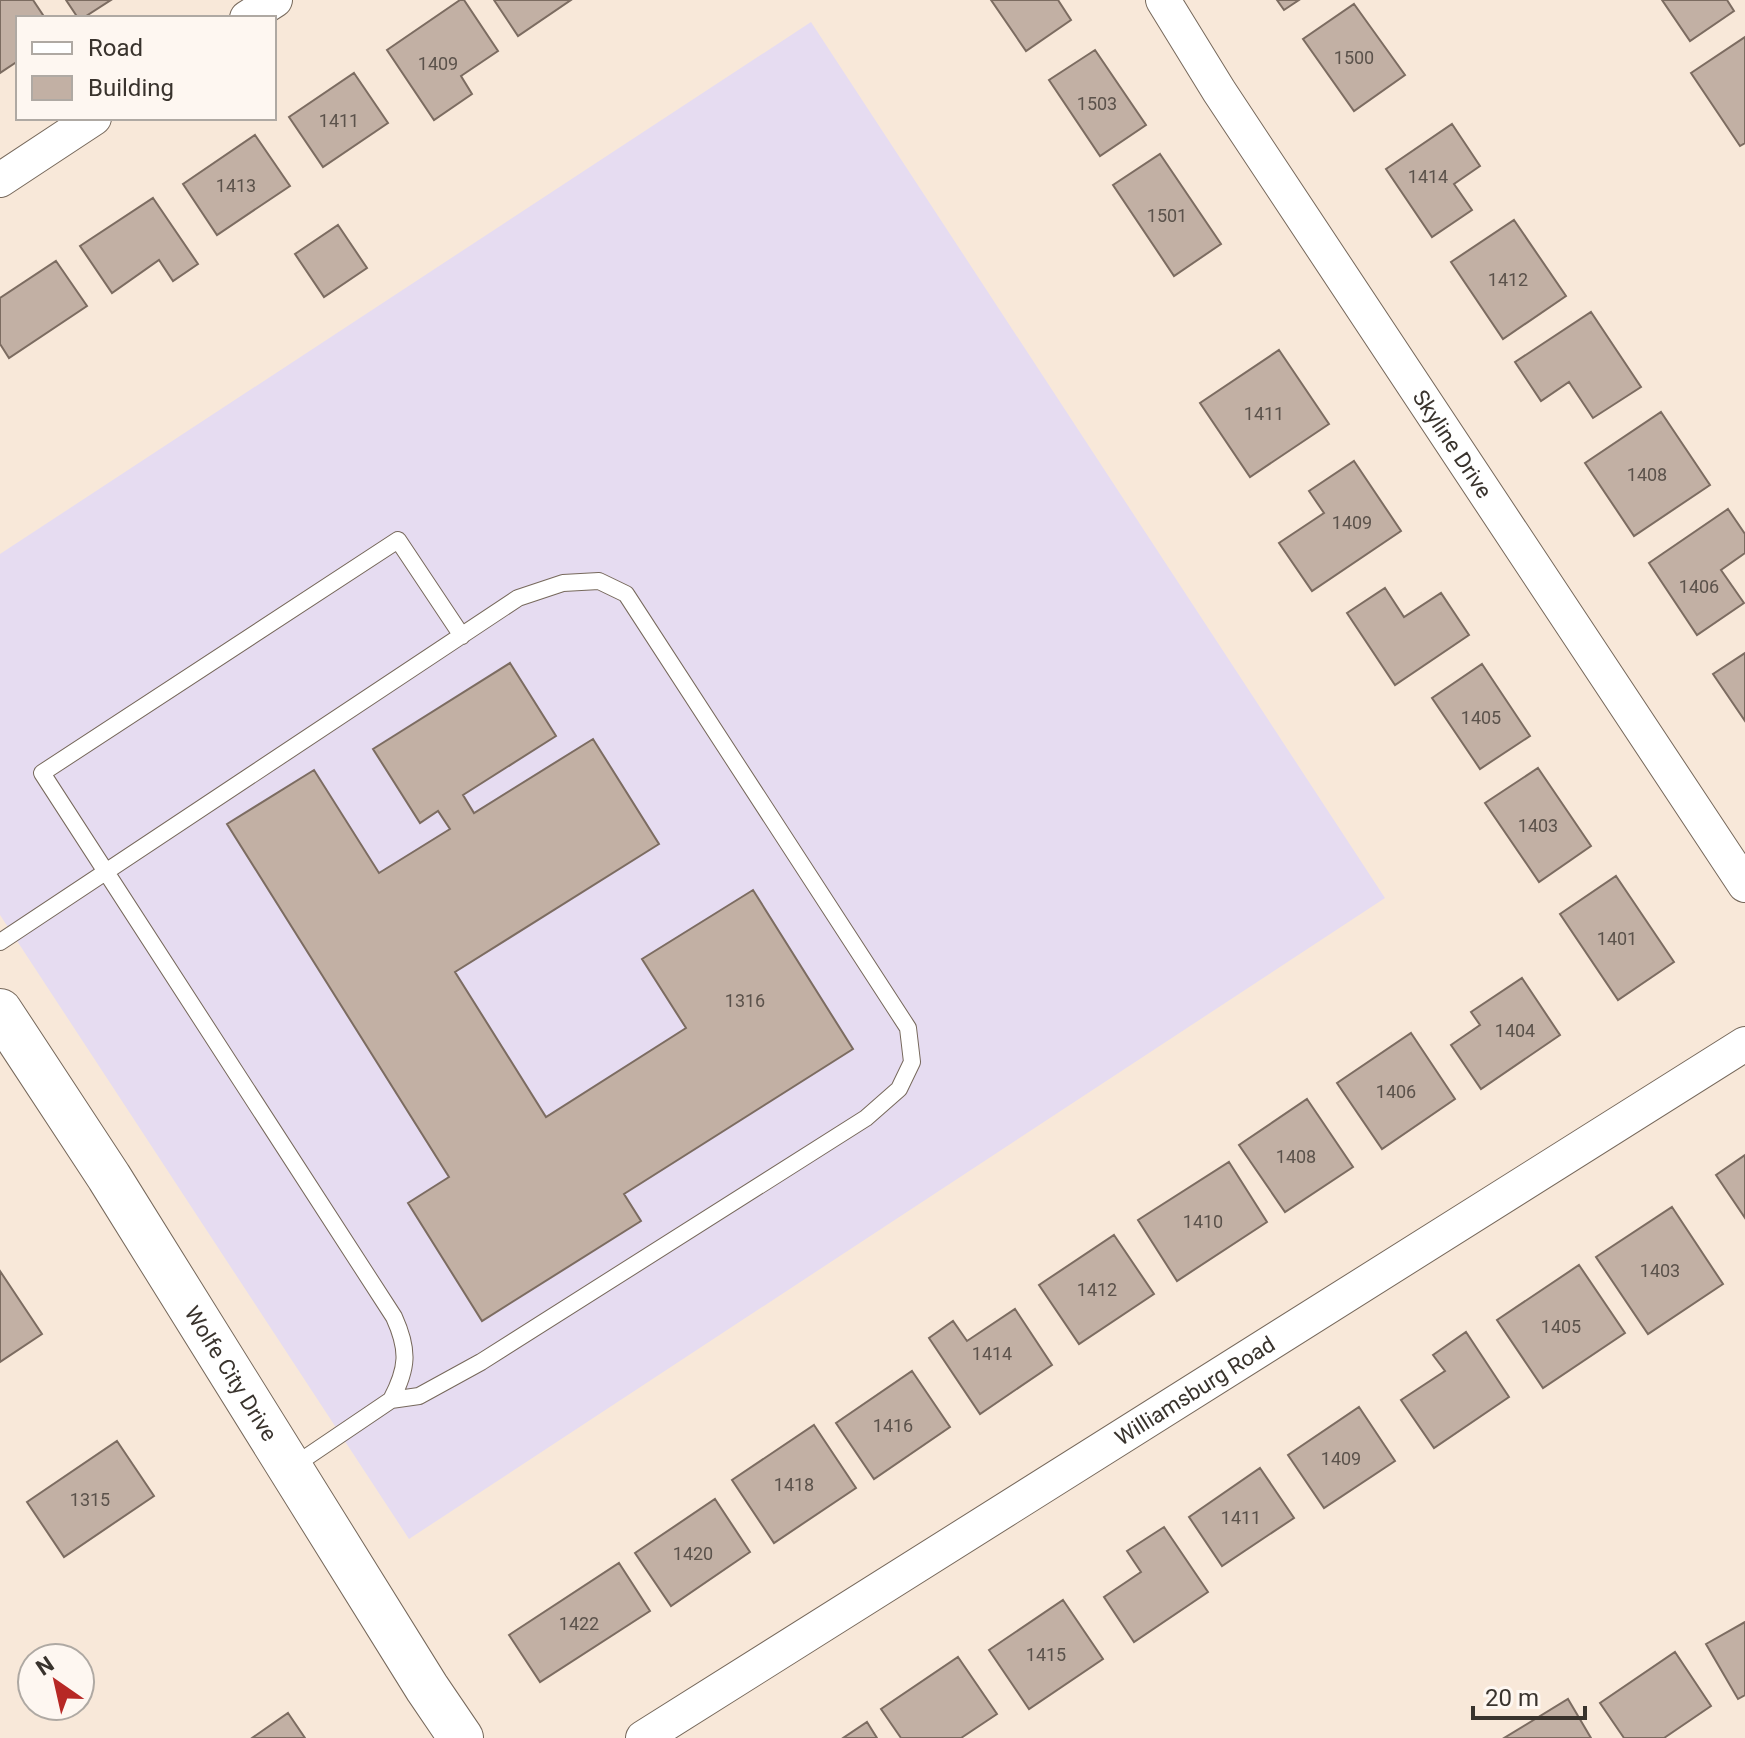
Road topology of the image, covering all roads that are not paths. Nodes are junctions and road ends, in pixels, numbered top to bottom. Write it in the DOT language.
graph roads {
  1 [pos="275,0"];
  2 [pos="1163,0"];
  3 [pos="250,16"];
  4 [pos="91,120"];
  5 [pos="0,180"];
  6 [pos="462,636"];
  7 [pos="105,874"];
  8 [pos="1745,885"];
  9 [pos="0,942"];
  10 [pos="0,1011"];
  11 [pos="1745,1044"];
  12 [pos="391,1400"];
  13 [pos="290,1468"];
  14 [pos="461,1738"];
  15 [pos="643,1738"];
  1 -- 3 [label="street"];
  2 -- 8 [label="street, Skyline Drive"];
  4 -- 5 [label="street"];
  6 -- 7 [label="lane"];
  6 -- 7 [label="lane"];
  6 -- 12 [label="lane"];
  7 -- 9 [label="lane"];
  7 -- 12 [label="lane"];
  10 -- 13 [label="main road, Wolfe City Drive"];
  11 -- 15 [label="street, Williamsburg Road"];
  12 -- 13 [label="lane"];
  13 -- 14 [label="main road, Wolfe City Drive"];
}
